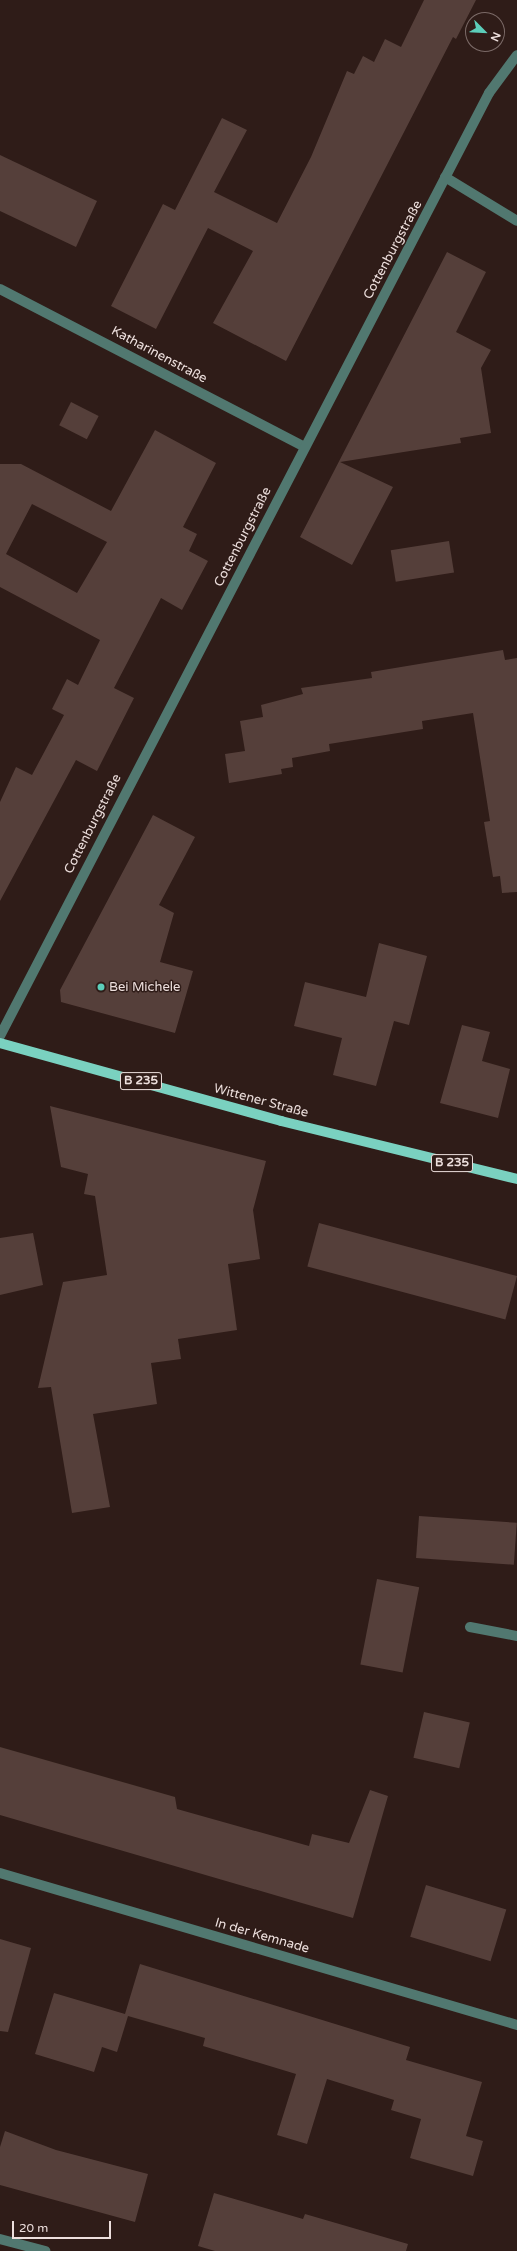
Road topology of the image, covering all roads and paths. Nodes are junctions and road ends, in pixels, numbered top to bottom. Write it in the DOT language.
graph roads {
  1 [pos="517,55"];
  2 [pos="445,177"];
  3 [pos="517,221"];
  4 [pos="0,289"];
  5 [pos="305,447"];
  6 [pos="0,1036"];
  7 [pos="0,1043"];
  8 [pos="517,1179"];
  9 [pos="470,1627"];
  10 [pos="517,1636"];
  11 [pos="0,1873"];
  12 [pos="517,2025"];
  13 [pos="0,2238"];
  14 [pos="45,2251"];
  1 -- 2 [label="street, Cottenburgstraße"];
  2 -- 3 [label="street"];
  2 -- 5 [label="street, Cottenburgstraße"];
  4 -- 5 [label="street, Katharinenstraße"];
  5 -- 6 [label="street, Cottenburgstraße"];
  7 -- 8 [label="main road, Wittener Straße / B 235"];
  9 -- 10 [label="street"];
  11 -- 12 [label="street, In der Kemnade"];
  13 -- 14 [label="street"];
}
